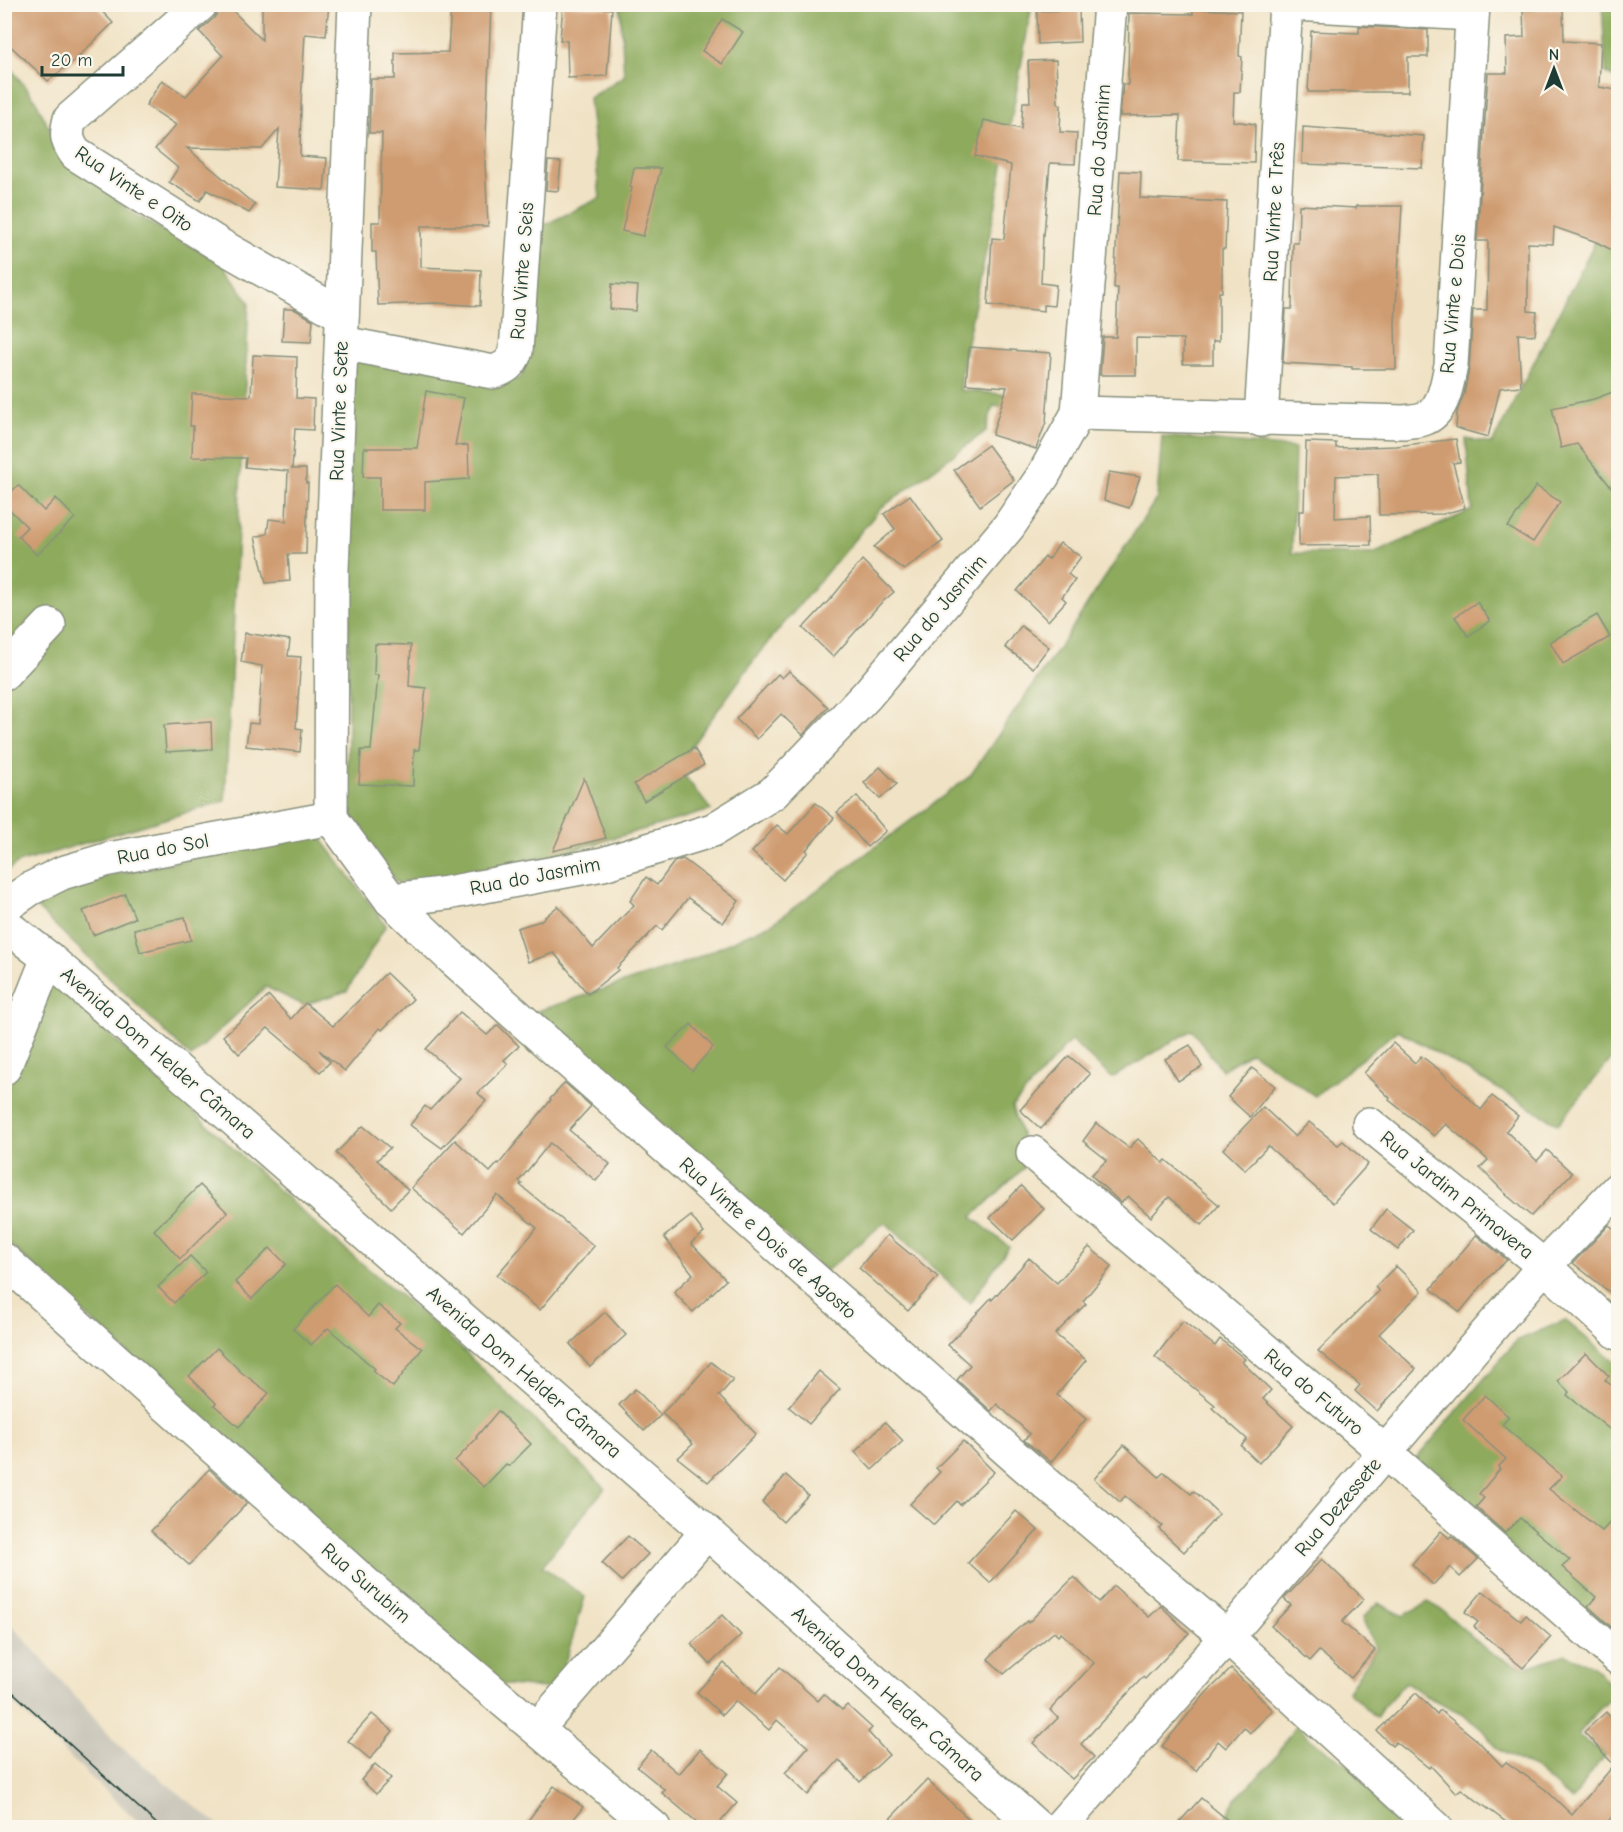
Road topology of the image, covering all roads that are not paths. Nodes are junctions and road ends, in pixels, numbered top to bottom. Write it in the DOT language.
graph roads {
  1 [pos="201,4"];
  2 [pos="355,4"];
  3 [pos="540,4"];
  4 [pos="1110,4"];
  5 [pos="1286,4"];
  6 [pos="1295,4"];
  7 [pos="1473,9"];
  8 [pos="342,329"];
  9 [pos="1078,413"];
  10 [pos="1261,420"];
  11 [pos="49,625"];
  12 [pos="4,672"];
  13 [pos="331,818"];
  14 [pos="391,900"];
  15 [pos="4,907"];
  16 [pos="4,924"];
  17 [pos="48,958"];
  18 [pos="4,1068"];
  19 [pos="1370,1124"];
  20 [pos="1033,1153"];
  21 [pos="1618,1189"];
  22 [pos="4,1260"];
  23 [pos="1544,1266"];
  24 [pos="1618,1333"];
  25 [pos="1385,1452"];
  26 [pos="707,1532"];
  27 [pos="1227,1637"];
  28 [pos="1618,1658"];
  29 [pos="538,1728"];
  30 [pos="654,1827"];
  31 [pos="1038,1827"];
  32 [pos="1059,1827"];
  33 [pos="1437,1827"];
  1 -- 8 [label="street, Rua Vinte e Oito"];
  2 -- 8 [label="street, Rua Vinte e Sete"];
  3 -- 8 [label="street, Rua Vinte e Seis"];
  4 -- 9 [label="street, Rua do Jasmim"];
  5 -- 10 [label="street, Rua Vinte e Três"];
  6 -- 7 [label="street, Rua Vinte e Dois"];
  7 -- 10 [label="street, Rua Vinte e Dois"];
  8 -- 13 [label="street, Rua Vinte e Sete"];
  9 -- 10 [label="street, Rua Vinte e Dois"];
  9 -- 14 [label="street, Rua do Jasmim"];
  11 -- 12 [label="street"];
  13 -- 14 [label="street, Rua Vinte e Dois de Agosto"];
  13 -- 15 [label="street, Rua do Sol"];
  14 -- 27 [label="street, Rua Vinte e Dois de Agosto"];
  16 -- 17 [label="street, Avenida Dom Helder Câmara"];
  17 -- 18 [label="street"];
  17 -- 26 [label="street, Avenida Dom Helder Câmara"];
  19 -- 23 [label="street, Rua Jardim Primavera"];
  20 -- 25 [label="street, Rua do Futuro"];
  21 -- 23 [label="street, Rua Dezessete"];
  22 -- 29 [label="street, Rua Surubim"];
  23 -- 24 [label="street, Rua Jardim Primavera"];
  23 -- 25 [label="street, Rua Dezessete"];
  25 -- 27 [label="street, Rua Dezessete"];
  25 -- 28 [label="street, Rua do Futuro"];
  26 -- 29 [label="street"];
  26 -- 31 [label="street, Avenida Dom Helder Câmara"];
  27 -- 32 [label="street, Rua Dezessete"];
  27 -- 33 [label="street, Rua Vinte e Dois de Agosto"];
  29 -- 30 [label="street"];
}
